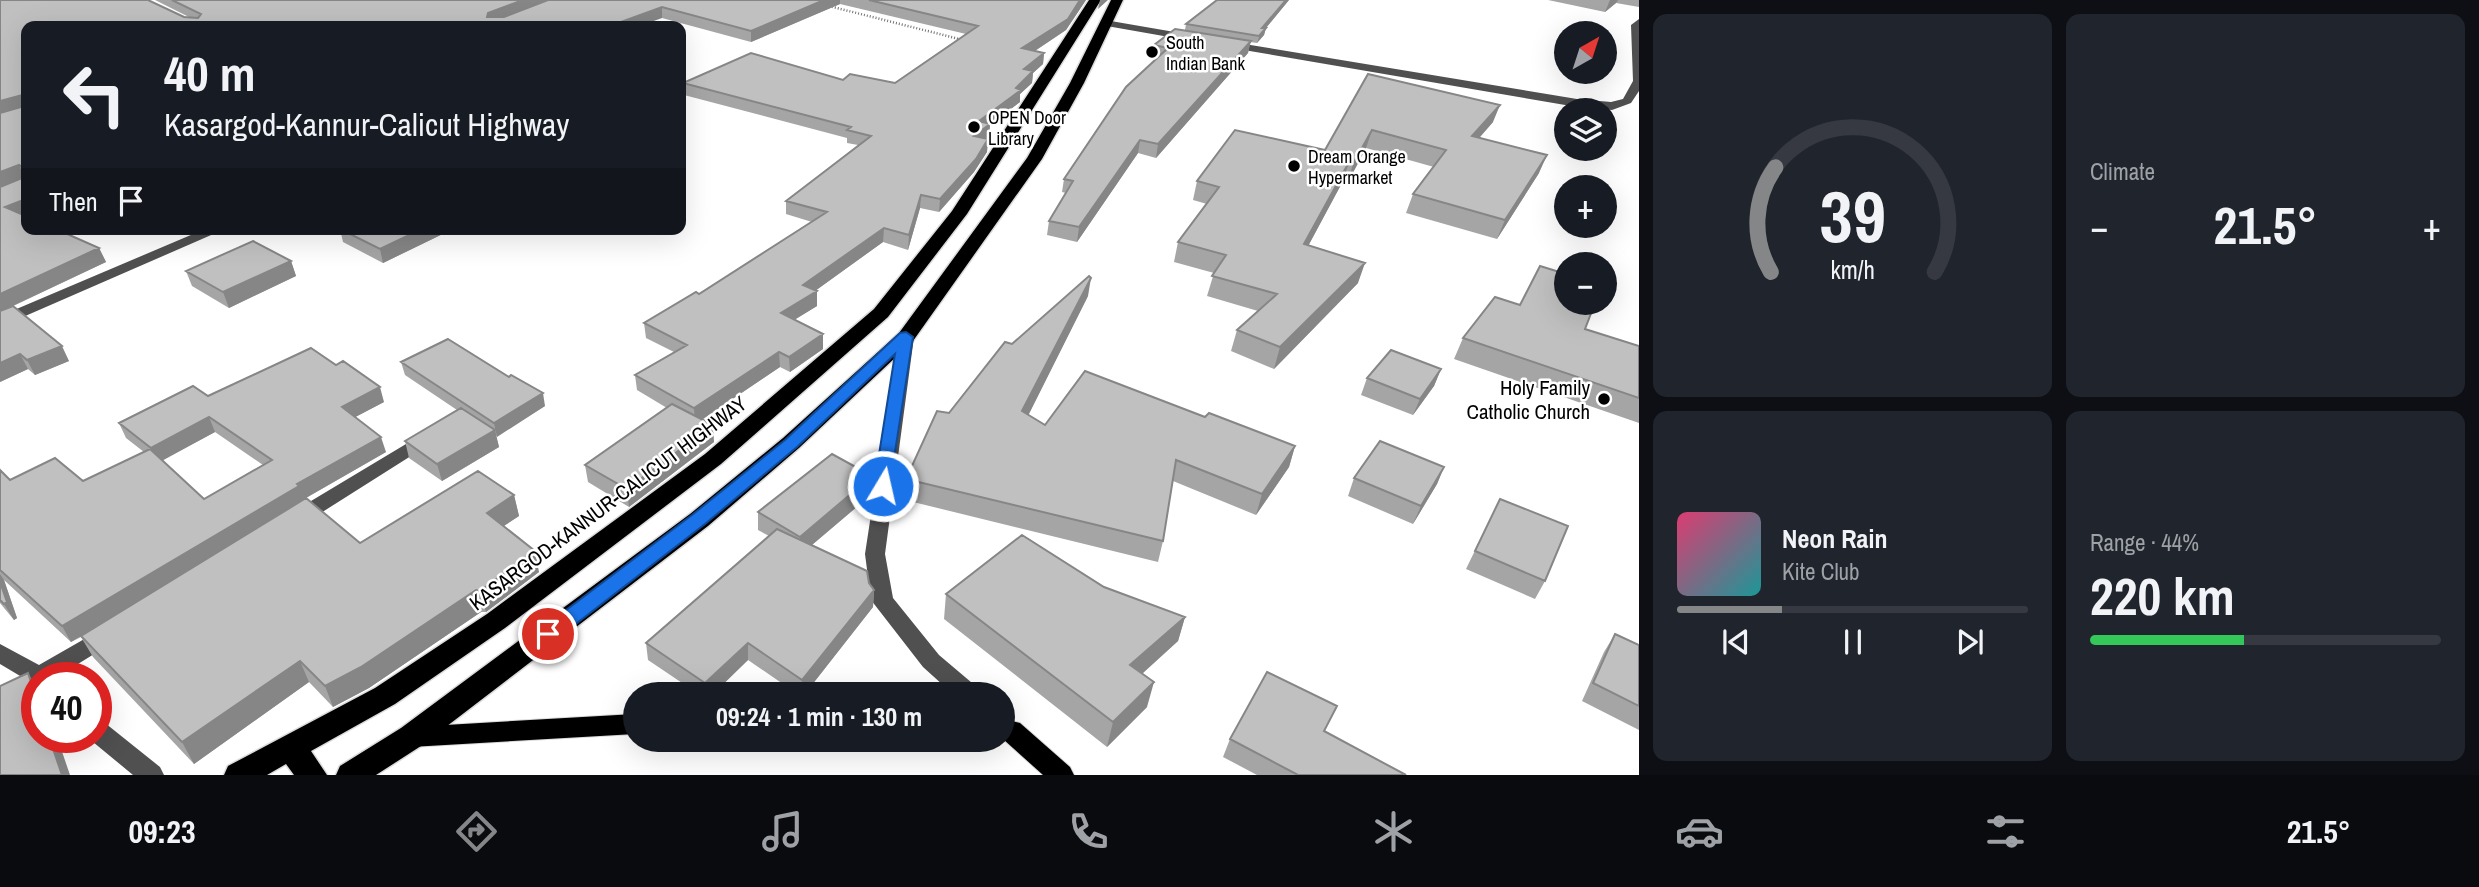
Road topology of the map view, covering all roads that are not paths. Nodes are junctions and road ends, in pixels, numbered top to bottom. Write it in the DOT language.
graph roads {
  1 [pos="1095,0"];
  2 [pos="1117,0"];
  3 [pos="1639,22"];
  4 [pos="1105,23"];
  5 [pos="1200,39"];
  6 [pos="1213,42"];
  7 [pos="204,235"];
  8 [pos="0,322"];
  9 [pos="906,337"];
  10 [pos="445,425"];
  11 [pos="277,531"];
  12 [pos="122,626"];
  13 [pos="0,653"];
  14 [pos="63,662"];
  15 [pos="21,666"];
  16 [pos="955,682"];
  17 [pos="623,725"];
  18 [pos="1015,736"];
  19 [pos="411,737"];
  20 [pos="112,743"];
  21 [pos="290,747"];
  22 [pos="151,775"];
  23 [pos="239,775"];
  24 [pos="312,775"];
  25 [pos="351,775"];
  26 [pos="1061,775"];
  1 -- 21 [label="highway, KASARGOD-KANNUR-CALICUT HIGHWAY"];
  2 -- 4 [label="highway"];
  3 -- 6 [label="street"];
  4 -- 5 [label="street"];
  4 -- 9 [label="highway"];
  7 -- 8 [label="street"];
  9 -- 16 [label="street"];
  9 -- 19 [label="highway"];
  10 -- 11 [label="street"];
  12 -- 14 [label="street"];
  13 -- 15 [label="street"];
  17 -- 19 [label="main road"];
  18 -- 26 [label="main road"];
  19 -- 25 [label="highway"];
  20 -- 22 [label="street"];
  21 -- 23 [label="highway, KASARGOD-KANNUR-CALICUT HIGHWAY"];
  21 -- 24 [label="highway"];
}
